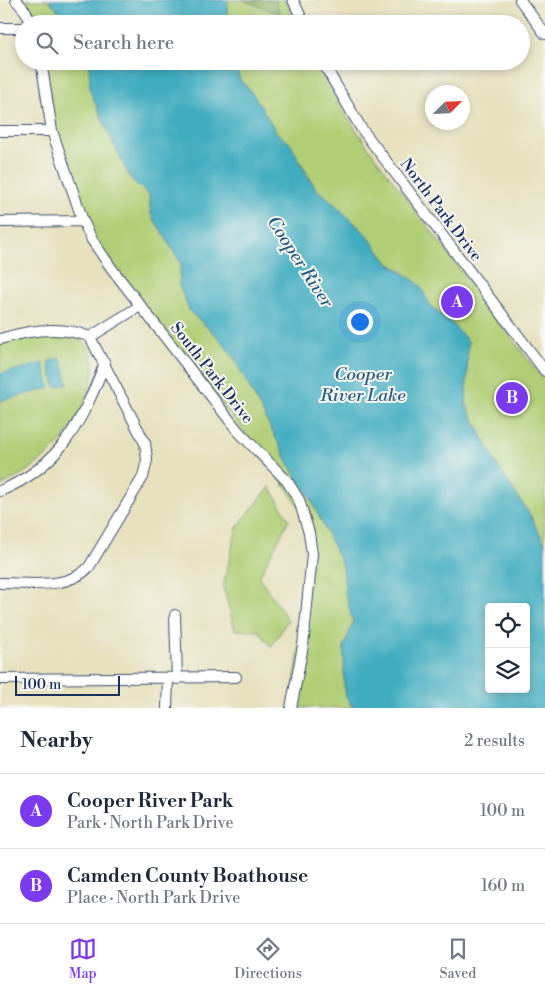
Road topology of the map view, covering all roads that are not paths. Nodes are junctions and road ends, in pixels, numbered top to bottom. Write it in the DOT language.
graph roads {
  1 [pos="16,0"];
  2 [pos="293,0"];
  3 [pos="520,0"];
  4 [pos="27,15"];
  5 [pos="300,15"];
  6 [pos="0,28"];
  7 [pos="15,28"];
  8 [pos="545,34"];
  9 [pos="42,70"];
  10 [pos="327,70"];
  11 [pos="0,131"];
  12 [pos="52,131"];
  13 [pos="0,222"];
  14 [pos="82,222"];
  15 [pos="140,306"];
  16 [pos="90,337"];
  17 [pos="0,339"];
  18 [pos="105,363"];
  19 [pos="545,371"];
  20 [pos="0,490"];
  21 [pos="0,583"];
  22 [pos="175,615"];
  23 [pos="236,677"];
  24 [pos="0,679"];
  25 [pos="172,679"];
  26 [pos="167,708"];
  27 [pos="291,708"];
  1 -- 4 [label="street"];
  2 -- 5 [label="street"];
  3 -- 8 [label="street"];
  6 -- 7 [label="street"];
  9 -- 12 [label="street, South Park Drive"];
  10 -- 19 [label="street, North Park Drive"];
  11 -- 12 [label="street"];
  12 -- 14 [label="street, South Park Drive"];
  13 -- 14 [label="street"];
  14 -- 15 [label="street, South Park Drive"];
  15 -- 16 [label="street"];
  15 -- 27 [label="street, South Park Drive"];
  16 -- 17 [label="street"];
  16 -- 18 [label="street"];
  18 -- 20 [label="street"];
  18 -- 21 [label="street"];
  22 -- 25 [label="street"];
  23 -- 25 [label="street"];
  24 -- 25 [label="street"];
  25 -- 26 [label="street"];
}
